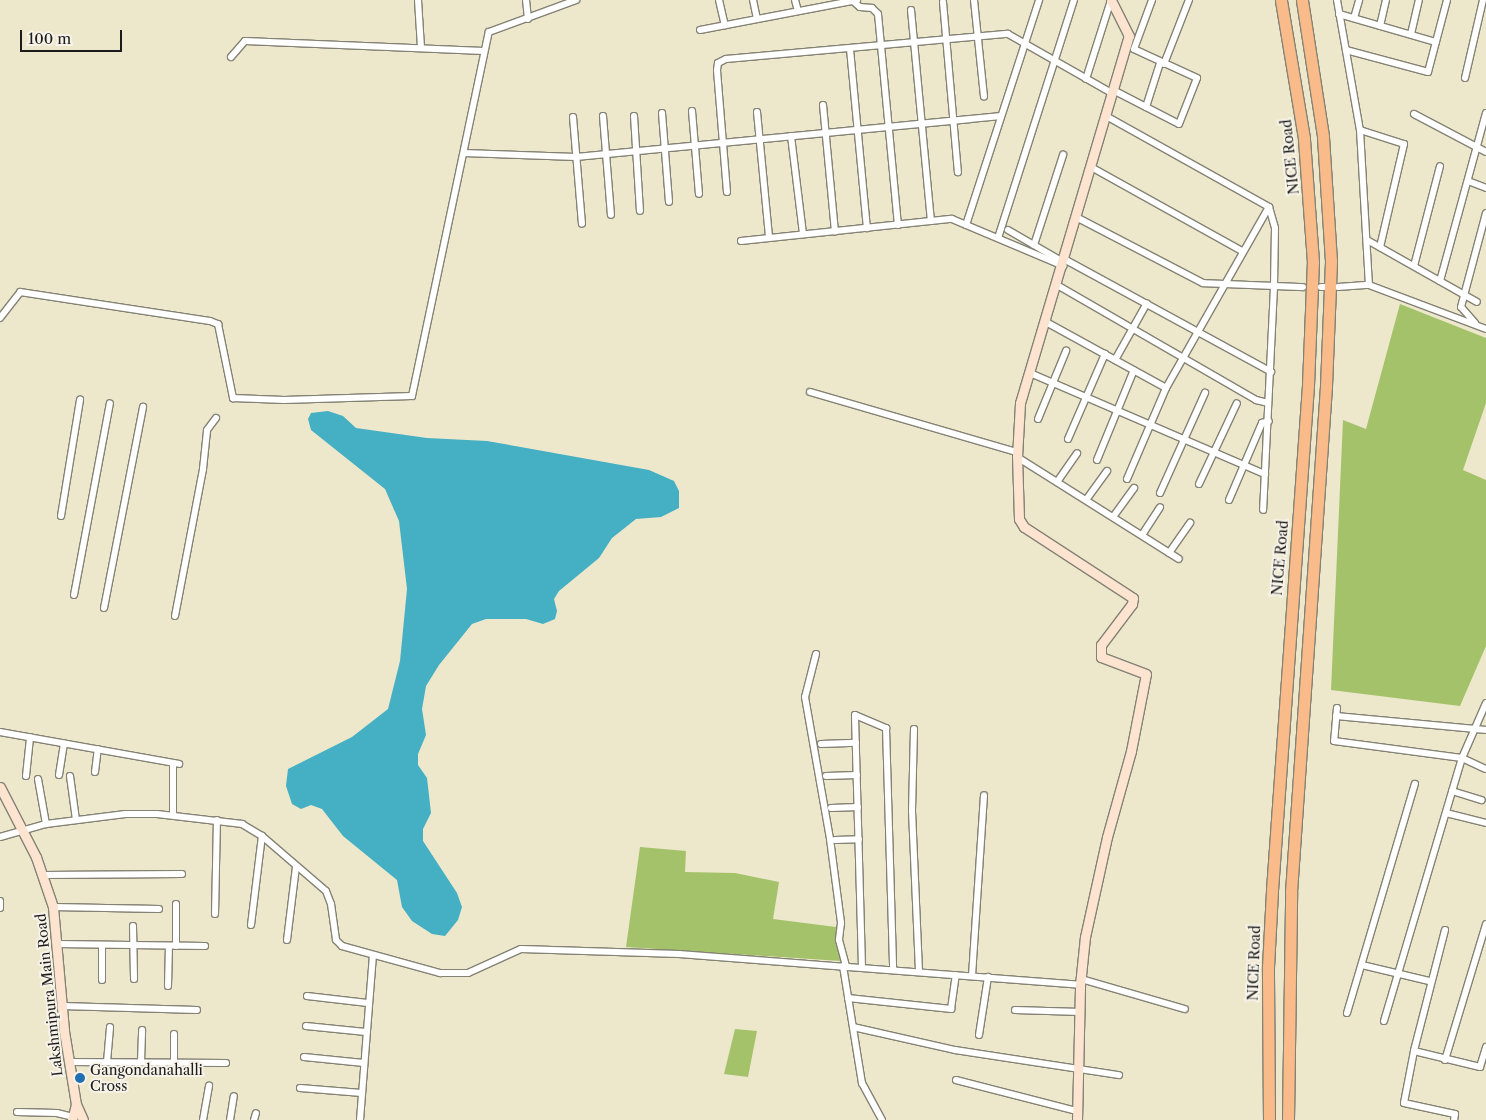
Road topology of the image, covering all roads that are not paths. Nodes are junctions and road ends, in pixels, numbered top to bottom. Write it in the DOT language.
graph roads {
  1 [pos="418,0"];
  2 [pos="526,0"];
  3 [pos="576,0"];
  4 [pos="719,0"];
  5 [pos="753,0"];
  6 [pos="795,0"];
  7 [pos="855,0"];
  8 [pos="974,0"];
  9 [pos="1039,0"];
  10 [pos="1074,0"];
  11 [pos="1111,0"];
  12 [pos="1152,0"];
  13 [pos="1189,0"];
  14 [pos="1282,0"];
  15 [pos="1302,0"];
  16 [pos="1337,0"];
  17 [pos="1359,0"];
  18 [pos="1386,0"];
  19 [pos="1419,0"];
  20 [pos="1447,0"];
  21 [pos="1483,0"];
  22 [pos="831,2"];
  23 [pos="943,2"];
  24 [pos="911,10"];
  25 [pos="798,11"];
  26 [pos="1340,14"];
  27 [pos="1354,18"];
  28 [pos="528,19"];
  29 [pos="757,19"];
  30 [pos="725,25"];
  31 [pos="1380,26"];
  32 [pos="700,30"];
  33 [pos="1412,34"];
  34 [pos="977,37"];
  35 [pos="947,40"];
  36 [pos="913,42"];
  37 [pos="1436,42"];
  38 [pos="1131,43"];
  39 [pos="881,45"];
  40 [pos="1025,46"];
  41 [pos="421,48"];
  42 [pos="850,49"];
  43 [pos="1346,50"];
  44 [pos="484,51"];
  45 [pos="231,57"];
  46 [pos="1056,60"];
  47 [pos="1162,64"];
  48 [pos="1465,78"];
  49 [pos="1086,79"];
  50 [pos="1113,91"];
  51 [pos="984,96"];
  52 [pos="823,105"];
  53 [pos="1146,107"];
  54 [pos="692,111"];
  55 [pos="757,112"];
  56 [pos="662,113"];
  57 [pos="1486,113"];
  58 [pos="1414,114"];
  59 [pos="603,116"];
  60 [pos="634,116"];
  61 [pos="1001,116"];
  62 [pos="1106,116"];
  63 [pos="572,117"];
  64 [pos="954,121"];
  65 [pos="921,124"];
  66 [pos="889,126"];
  67 [pos="857,130"];
  68 [pos="1360,130"];
  69 [pos="825,133"];
  70 [pos="791,136"];
  71 [pos="759,138"];
  72 [pos="724,142"];
  73 [pos="694,145"];
  74 [pos="1477,147"];
  75 [pos="665,148"];
  76 [pos="637,151"];
  77 [pos="1486,152"];
  78 [pos="464,153"];
  79 [pos="606,154"];
  80 [pos="1063,155"];
  81 [pos="576,157"];
  82 [pos="1440,166"];
  83 [pos="1091,167"];
  84 [pos="958,172"];
  85 [pos="1468,181"];
  86 [pos="1486,188"];
  87 [pos="727,192"];
  88 [pos="699,194"];
  89 [pos="669,202"];
  90 [pos="1269,207"];
  91 [pos="640,210"];
  92 [pos="1486,213"];
  93 [pos="611,215"];
  94 [pos="1076,218"];
  95 [pos="931,221"];
  96 [pos="582,224"];
  97 [pos="966,224"];
  98 [pos="898,225"];
  99 [pos="867,228"];
  100 [pos="1008,230"];
  101 [pos="835,231"];
  102 [pos="802,234"];
  103 [pos="768,237"];
  104 [pos="998,238"];
  105 [pos="1367,240"];
  106 [pos="741,241"];
  107 [pos="1034,245"];
  108 [pos="1380,247"];
  109 [pos="1242,251"];
  110 [pos="1063,262"];
  111 [pos="1414,266"];
  112 [pos="1440,281"];
  113 [pos="1057,285"];
  114 [pos="1223,285"];
  115 [pos="1274,286"];
  116 [pos="1369,286"];
  117 [pos="1303,287"];
  118 [pos="1338,287"];
  119 [pos="1463,294"];
  120 [pos="1476,302"];
  121 [pos="1147,303"];
  122 [pos="0,318"];
  123 [pos="1046,322"];
  124 [pos="1475,324"];
  125 [pos="1486,329"];
  126 [pos="1132,330"];
  127 [pos="1199,331"];
  128 [pos="1066,351"];
  129 [pos="1105,354"];
  130 [pos="1183,358"];
  131 [pos="1115,360"];
  132 [pos="1134,370"];
  133 [pos="1272,372"];
  134 [pos="1030,373"];
  135 [pos="1053,383"];
  136 [pos="1166,388"];
  137 [pos="810,392"];
  138 [pos="1205,393"];
  139 [pos="1086,398"];
  140 [pos="80,400"];
  141 [pos="110,403"];
  142 [pos="1237,403"];
  143 [pos="1268,403"];
  144 [pos="143,407"];
  145 [pos="1117,411"];
  146 [pos="216,418"];
  147 [pos="1038,419"];
  148 [pos="1269,421"];
  149 [pos="1150,425"];
  150 [pos="1068,439"];
  151 [pos="1182,439"];
  152 [pos="1077,453"];
  153 [pos="1215,453"];
  154 [pos="1017,454"];
  155 [pos="1097,460"];
  156 [pos="1244,465"];
  157 [pos="1106,471"];
  158 [pos="1265,474"];
  159 [pos="1127,479"];
  160 [pos="1057,482"];
  161 [pos="1199,484"];
  162 [pos="1134,488"];
  163 [pos="1160,493"];
  164 [pos="1086,500"];
  165 [pos="1229,500"];
  166 [pos="1160,507"];
  167 [pos="1263,510"];
  168 [pos="61,516"];
  169 [pos="1113,518"];
  170 [pos="1190,523"];
  171 [pos="1142,535"];
  172 [pos="1169,553"];
  173 [pos="1179,559"];
  174 [pos="74,596"];
  175 [pos="104,608"];
  176 [pos="175,616"];
  177 [pos="816,654"];
  178 [pos="1486,703"];
  179 [pos="1337,708"];
  180 [pos="1336,716"];
  181 [pos="914,729"];
  182 [pos="1474,729"];
  183 [pos="1486,730"];
  184 [pos="0,732"];
  185 [pos="30,737"];
  186 [pos="64,743"];
  187 [pos="856,743"];
  188 [pos="821,744"];
  189 [pos="98,749"];
  190 [pos="1462,758"];
  191 [pos="1486,769"];
  192 [pos="95,772"];
  193 [pos="857,775"];
  194 [pos="26,776"];
  195 [pos="58,776"];
  196 [pos="70,776"];
  197 [pos="826,776"];
  198 [pos="38,779"];
  199 [pos="1414,784"];
  200 [pos="0,788"];
  201 [pos="1452,790"];
  202 [pos="984,795"];
  203 [pos="1482,800"];
  204 [pos="858,807"];
  205 [pos="831,808"];
  206 [pos="1446,813"];
  207 [pos="173,815"];
  208 [pos="76,820"];
  209 [pos="217,820"];
  210 [pos="1486,823"];
  211 [pos="46,824"];
  212 [pos="22,829"];
  213 [pos="262,836"];
  214 [pos="0,837"];
  215 [pos="859,839"];
  216 [pos="835,840"];
  217 [pos="296,867"];
  218 [pos="182,874"];
  219 [pos="43,875"];
  220 [pos="0,901"];
  221 [pos="176,904"];
  222 [pos="53,907"];
  223 [pos="0,908"];
  224 [pos="159,909"];
  225 [pos="215,914"];
  226 [pos="1486,924"];
  227 [pos="252,925"];
  228 [pos="133,926"];
  229 [pos="1445,930"];
  230 [pos="287,940"];
  231 [pos="58,944"];
  232 [pos="102,946"];
  233 [pos="134,946"];
  234 [pos="172,946"];
  235 [pos="205,946"];
  236 [pos="373,956"];
  237 [pos="1362,965"];
  238 [pos="844,966"];
  239 [pos="862,967"];
  240 [pos="893,970"];
  241 [pos="919,972"];
  242 [pos="1398,974"];
  243 [pos="956,975"];
  244 [pos="972,976"];
  245 [pos="988,977"];
  246 [pos="134,979"];
  247 [pos="102,980"];
  248 [pos="1080,982"];
  249 [pos="1430,982"];
  250 [pos="168,986"];
  251 [pos="307,996"];
  252 [pos="848,998"];
  253 [pos="368,1003"];
  254 [pos="62,1006"];
  255 [pos="1185,1009"];
  256 [pos="197,1010"];
  257 [pos="1015,1010"];
  258 [pos="1081,1012"];
  259 [pos="1347,1013"];
  260 [pos="1384,1021"];
  261 [pos="306,1026"];
  262 [pos="110,1027"];
  263 [pos="852,1027"];
  264 [pos="142,1030"];
  265 [pos="366,1032"];
  266 [pos="174,1034"];
  267 [pos="979,1035"];
  268 [pos="1486,1047"];
  269 [pos="1414,1051"];
  270 [pos="304,1057"];
  271 [pos="1445,1060"];
  272 [pos="69,1062"];
  273 [pos="107,1062"];
  274 [pos="141,1062"];
  275 [pos="174,1062"];
  276 [pos="226,1063"];
  277 [pos="364,1063"];
  278 [pos="1483,1068"];
  279 [pos="1079,1071"];
  280 [pos="1119,1075"];
  281 [pos="956,1080"];
  282 [pos="209,1086"];
  283 [pos="300,1088"];
  284 [pos="362,1093"];
  285 [pos="234,1096"];
  286 [pos="76,1104"];
  287 [pos="17,1112"];
  288 [pos="1077,1115"];
  289 [pos="73,1119"];
  290 [pos="83,1120"];
  291 [pos="202,1120"];
  292 [pos="230,1120"];
  293 [pos="360,1120"];
  294 [pos="882,1120"];
  295 [pos="1269,1120"];
  296 [pos="1288,1120"];
  297 [pos="1454,1120"];
  1 -- 41 [label="street"];
  2 -- 28 [label="street"];
  3 -- 28 [label="street"];
  4 -- 30 [label="street"];
  5 -- 29 [label="street"];
  6 -- 25 [label="street"];
  7 -- 22 [label="street"];
  7 -- 39 [label="street"];
  8 -- 34 [label="street"];
  9 -- 40 [label="street"];
  10 -- 46 [label="street"];
  11 -- 38 [label="street"];
  11 -- 49 [label="street"];
  12 -- 38 [label="street"];
  13 -- 47 [label="street"];
  14 -- 295 [label="highway, NICE Road"];
  15 -- 296 [label="highway"];
  16 -- 26 [label="street"];
  17 -- 27 [label="street"];
  18 -- 31 [label="street"];
  19 -- 33 [label="street"];
  20 -- 37 [label="street"];
  21 -- 48 [label="street"];
  22 -- 25 [label="street"];
  23 -- 35 [label="street"];
  24 -- 36 [label="street"];
  25 -- 29 [label="street"];
  26 -- 27 [label="street"];
  26 -- 43 [label="street"];
  27 -- 31 [label="street"];
  28 -- 44 [label="street"];
  29 -- 30 [label="street"];
  30 -- 32 [label="street"];
  31 -- 33 [label="street"];
  33 -- 37 [label="street"];
  34 -- 35 [label="street"];
  34 -- 40 [label="street"];
  34 -- 51 [label="street"];
  35 -- 36 [label="street"];
  35 -- 64 [label="street"];
  36 -- 39 [label="street"];
  36 -- 65 [label="street"];
  37 -- 43 [label="street"];
  38 -- 47 [label="street"];
  38 -- 50 [label="street"];
  39 -- 42 [label="street"];
  39 -- 66 [label="street"];
  40 -- 46 [label="street"];
  40 -- 61 [label="street"];
  41 -- 44 [label="street"];
  41 -- 45 [label="street"];
  42 -- 67 [label="street"];
  42 -- 72 [label="street"];
  43 -- 68 [label="street"];
  44 -- 78 [label="street"];
  46 -- 49 [label="street"];
  46 -- 104 [label="street"];
  47 -- 53 [label="street"];
  47 -- 53 [label="street"];
  49 -- 50 [label="street"];
  50 -- 53 [label="street"];
  50 -- 62 [label="street"];
  52 -- 69 [label="street"];
  54 -- 73 [label="street"];
  55 -- 71 [label="street"];
  56 -- 75 [label="street"];
  57 -- 74 [label="street"];
  58 -- 74 [label="street"];
  59 -- 79 [label="street"];
  60 -- 76 [label="street"];
  61 -- 64 [label="street"];
  61 -- 97 [label="street"];
  62 -- 83 [label="street"];
  62 -- 90 [label="street"];
  63 -- 81 [label="street"];
  64 -- 65 [label="street"];
  64 -- 84 [label="street"];
  65 -- 66 [label="street"];
  65 -- 95 [label="street"];
  66 -- 67 [label="street"];
  66 -- 98 [label="street"];
  67 -- 69 [label="street"];
  67 -- 99 [label="street"];
  68 -- 105 [label="street"];
  68 -- 108 [label="street"];
  69 -- 70 [label="street"];
  69 -- 101 [label="street"];
  70 -- 71 [label="street"];
  70 -- 102 [label="street"];
  71 -- 72 [label="street"];
  71 -- 103 [label="street"];
  72 -- 73 [label="street"];
  72 -- 87 [label="street"];
  73 -- 75 [label="street"];
  73 -- 88 [label="street"];
  74 -- 77 [label="street"];
  74 -- 85 [label="street"];
  75 -- 76 [label="street"];
  75 -- 89 [label="street"];
  76 -- 79 [label="street"];
  76 -- 91 [label="street"];
  78 -- 81 [label="street"];
  78 -- 122 [label="street"];
  79 -- 81 [label="street"];
  79 -- 93 [label="street"];
  80 -- 107 [label="street"];
  81 -- 96 [label="street"];
  82 -- 111 [label="street"];
  83 -- 94 [label="street"];
  83 -- 109 [label="street"];
  85 -- 86 [label="street"];
  85 -- 112 [label="street"];
  90 -- 109 [label="street"];
  90 -- 115 [label="street"];
  92 -- 119 [label="street"];
  94 -- 110 [label="street"];
  94 -- 114 [label="street"];
  95 -- 97 [label="street"];
  95 -- 98 [label="street"];
  97 -- 104 [label="street"];
  98 -- 99 [label="street"];
  99 -- 101 [label="street"];
  100 -- 107 [label="street"];
  101 -- 102 [label="street"];
  102 -- 103 [label="street"];
  103 -- 106 [label="street"];
  104 -- 110 [label="street"];
  105 -- 108 [label="street"];
  105 -- 116 [label="street"];
  107 -- 110 [label="street"];
  108 -- 111 [label="street"];
  109 -- 114 [label="street"];
  110 -- 113 [label="street"];
  110 -- 121 [label="street"];
  111 -- 112 [label="street"];
  112 -- 119 [label="street"];
  113 -- 123 [label="street"];
  113 -- 126 [label="street"];
  114 -- 115 [label="street"];
  114 -- 127 [label="street"];
  115 -- 117 [label="street"];
  115 -- 133 [label="street"];
  116 -- 118 [label="street"];
  116 -- 124 [label="street"];
  119 -- 120 [label="street"];
  119 -- 124 [label="street"];
  121 -- 126 [label="street"];
  121 -- 127 [label="street"];
  123 -- 129 [label="street"];
  123 -- 134 [label="street"];
  124 -- 125 [label="street"];
  126 -- 130 [label="street"];
  126 -- 131 [label="street"];
  127 -- 130 [label="street"];
  127 -- 133 [label="street"];
  128 -- 135 [label="street"];
  129 -- 131 [label="street"];
  129 -- 139 [label="street"];
  130 -- 136 [label="street"];
  130 -- 143 [label="street"];
  131 -- 132 [label="street"];
  132 -- 136 [label="street"];
  132 -- 145 [label="street"];
  133 -- 143 [label="street"];
  134 -- 135 [label="street"];
  134 -- 154 [label="street"];
  135 -- 139 [label="street"];
  135 -- 147 [label="street"];
  136 -- 149 [label="street"];
  137 -- 154 [label="street"];
  138 -- 151 [label="street"];
  139 -- 145 [label="street"];
  139 -- 150 [label="street"];
  140 -- 168 [label="street"];
  141 -- 174 [label="street"];
  142 -- 153 [label="street"];
  143 -- 148 [label="street"];
  144 -- 175 [label="street"];
  145 -- 149 [label="street"];
  145 -- 155 [label="street"];
  146 -- 176 [label="street"];
  148 -- 156 [label="street"];
  148 -- 158 [label="street"];
  149 -- 151 [label="street"];
  149 -- 159 [label="street"];
  151 -- 153 [label="street"];
  151 -- 163 [label="street"];
  152 -- 160 [label="street"];
  153 -- 156 [label="street"];
  153 -- 161 [label="street"];
  154 -- 160 [label="street"];
  154 -- 248 [label="street"];
  156 -- 158 [label="street"];
  156 -- 165 [label="street"];
  157 -- 164 [label="street"];
  158 -- 167 [label="street"];
  160 -- 164 [label="street"];
  162 -- 169 [label="street"];
  164 -- 169 [label="street"];
  166 -- 171 [label="street"];
  169 -- 171 [label="street"];
  170 -- 172 [label="street"];
  171 -- 172 [label="street"];
  172 -- 173 [label="street"];
  177 -- 238 [label="street"];
  178 -- 182 [label="street"];
  179 -- 180 [label="street"];
  180 -- 182 [label="street"];
  180 -- 190 [label="street"];
  181 -- 241 [label="street"];
  182 -- 183 [label="street"];
  182 -- 190 [label="street"];
  184 -- 185 [label="street"];
  185 -- 186 [label="street"];
  185 -- 194 [label="street"];
  186 -- 189 [label="street"];
  186 -- 195 [label="street"];
  187 -- 188 [label="street"];
  187 -- 193 [label="street"];
  187 -- 240 [label="street"];
  189 -- 192 [label="street"];
  189 -- 207 [label="street"];
  190 -- 191 [label="street"];
  190 -- 201 [label="street"];
  193 -- 197 [label="street"];
  193 -- 204 [label="street"];
  196 -- 208 [label="street"];
  198 -- 211 [label="street"];
  199 -- 237 [label="street"];
  200 -- 212 [label="street, Lakshmipura Main Road"];
  201 -- 203 [label="street"];
  201 -- 206 [label="street"];
  202 -- 244 [label="street"];
  204 -- 205 [label="street"];
  204 -- 215 [label="street"];
  206 -- 210 [label="street"];
  206 -- 242 [label="street"];
  207 -- 208 [label="street"];
  207 -- 209 [label="street"];
  208 -- 211 [label="street"];
  209 -- 213 [label="street"];
  209 -- 225 [label="street"];
  211 -- 212 [label="street"];
  212 -- 214 [label="street"];
  212 -- 219 [label="street, Lakshmipura Main Road"];
  213 -- 217 [label="street"];
  213 -- 227 [label="street"];
  215 -- 216 [label="street"];
  215 -- 239 [label="street"];
  217 -- 230 [label="street"];
  217 -- 236 [label="street"];
  218 -- 219 [label="street"];
  219 -- 222 [label="street, Lakshmipura Main Road"];
  220 -- 223 [label="street"];
  221 -- 234 [label="street"];
  222 -- 224 [label="street"];
  222 -- 231 [label="street, Lakshmipura Main Road"];
  226 -- 271 [label="street"];
  228 -- 233 [label="street"];
  229 -- 249 [label="street"];
  231 -- 232 [label="street"];
  231 -- 254 [label="street, Lakshmipura Main Road"];
  232 -- 233 [label="street"];
  232 -- 247 [label="street"];
  233 -- 234 [label="street"];
  233 -- 246 [label="street"];
  234 -- 235 [label="street"];
  234 -- 250 [label="street"];
  236 -- 238 [label="street"];
  236 -- 253 [label="street"];
  237 -- 242 [label="street"];
  237 -- 259 [label="street"];
  238 -- 239 [label="street"];
  238 -- 252 [label="street"];
  239 -- 240 [label="street"];
  240 -- 241 [label="street"];
  241 -- 243 [label="street"];
  242 -- 249 [label="street"];
  242 -- 260 [label="street"];
  243 -- 244 [label="street"];
  243 -- 252 [label="street"];
  244 -- 245 [label="street"];
  245 -- 248 [label="street"];
  245 -- 267 [label="street"];
  248 -- 255 [label="street"];
  248 -- 258 [label="street"];
  249 -- 269 [label="street"];
  251 -- 253 [label="street"];
  252 -- 263 [label="street"];
  253 -- 265 [label="street"];
  254 -- 256 [label="street"];
  254 -- 272 [label="street, Lakshmipura Main Road"];
  257 -- 258 [label="street"];
  258 -- 279 [label="street"];
  261 -- 265 [label="street"];
  262 -- 273 [label="street"];
  263 -- 279 [label="street"];
  263 -- 294 [label="street"];
  264 -- 274 [label="street"];
  265 -- 277 [label="street"];
  266 -- 275 [label="street"];
  268 -- 278 [label="street"];
  269 -- 271 [label="street"];
  269 -- 297 [label="street"];
  270 -- 277 [label="street"];
  271 -- 278 [label="street"];
  272 -- 273 [label="street"];
  272 -- 286 [label="street, Lakshmipura Main Road"];
  273 -- 274 [label="street"];
  274 -- 275 [label="street"];
  275 -- 276 [label="street"];
  277 -- 284 [label="street"];
  279 -- 280 [label="street"];
  279 -- 288 [label="street"];
  281 -- 288 [label="street"];
  282 -- 291 [label="street"];
  283 -- 284 [label="street"];
  284 -- 293 [label="street"];
  285 -- 292 [label="street"];
  286 -- 289 [label="street"];
  286 -- 290 [label="street, Lakshmipura Main Road"];
  287 -- 289 [label="street"];
}
